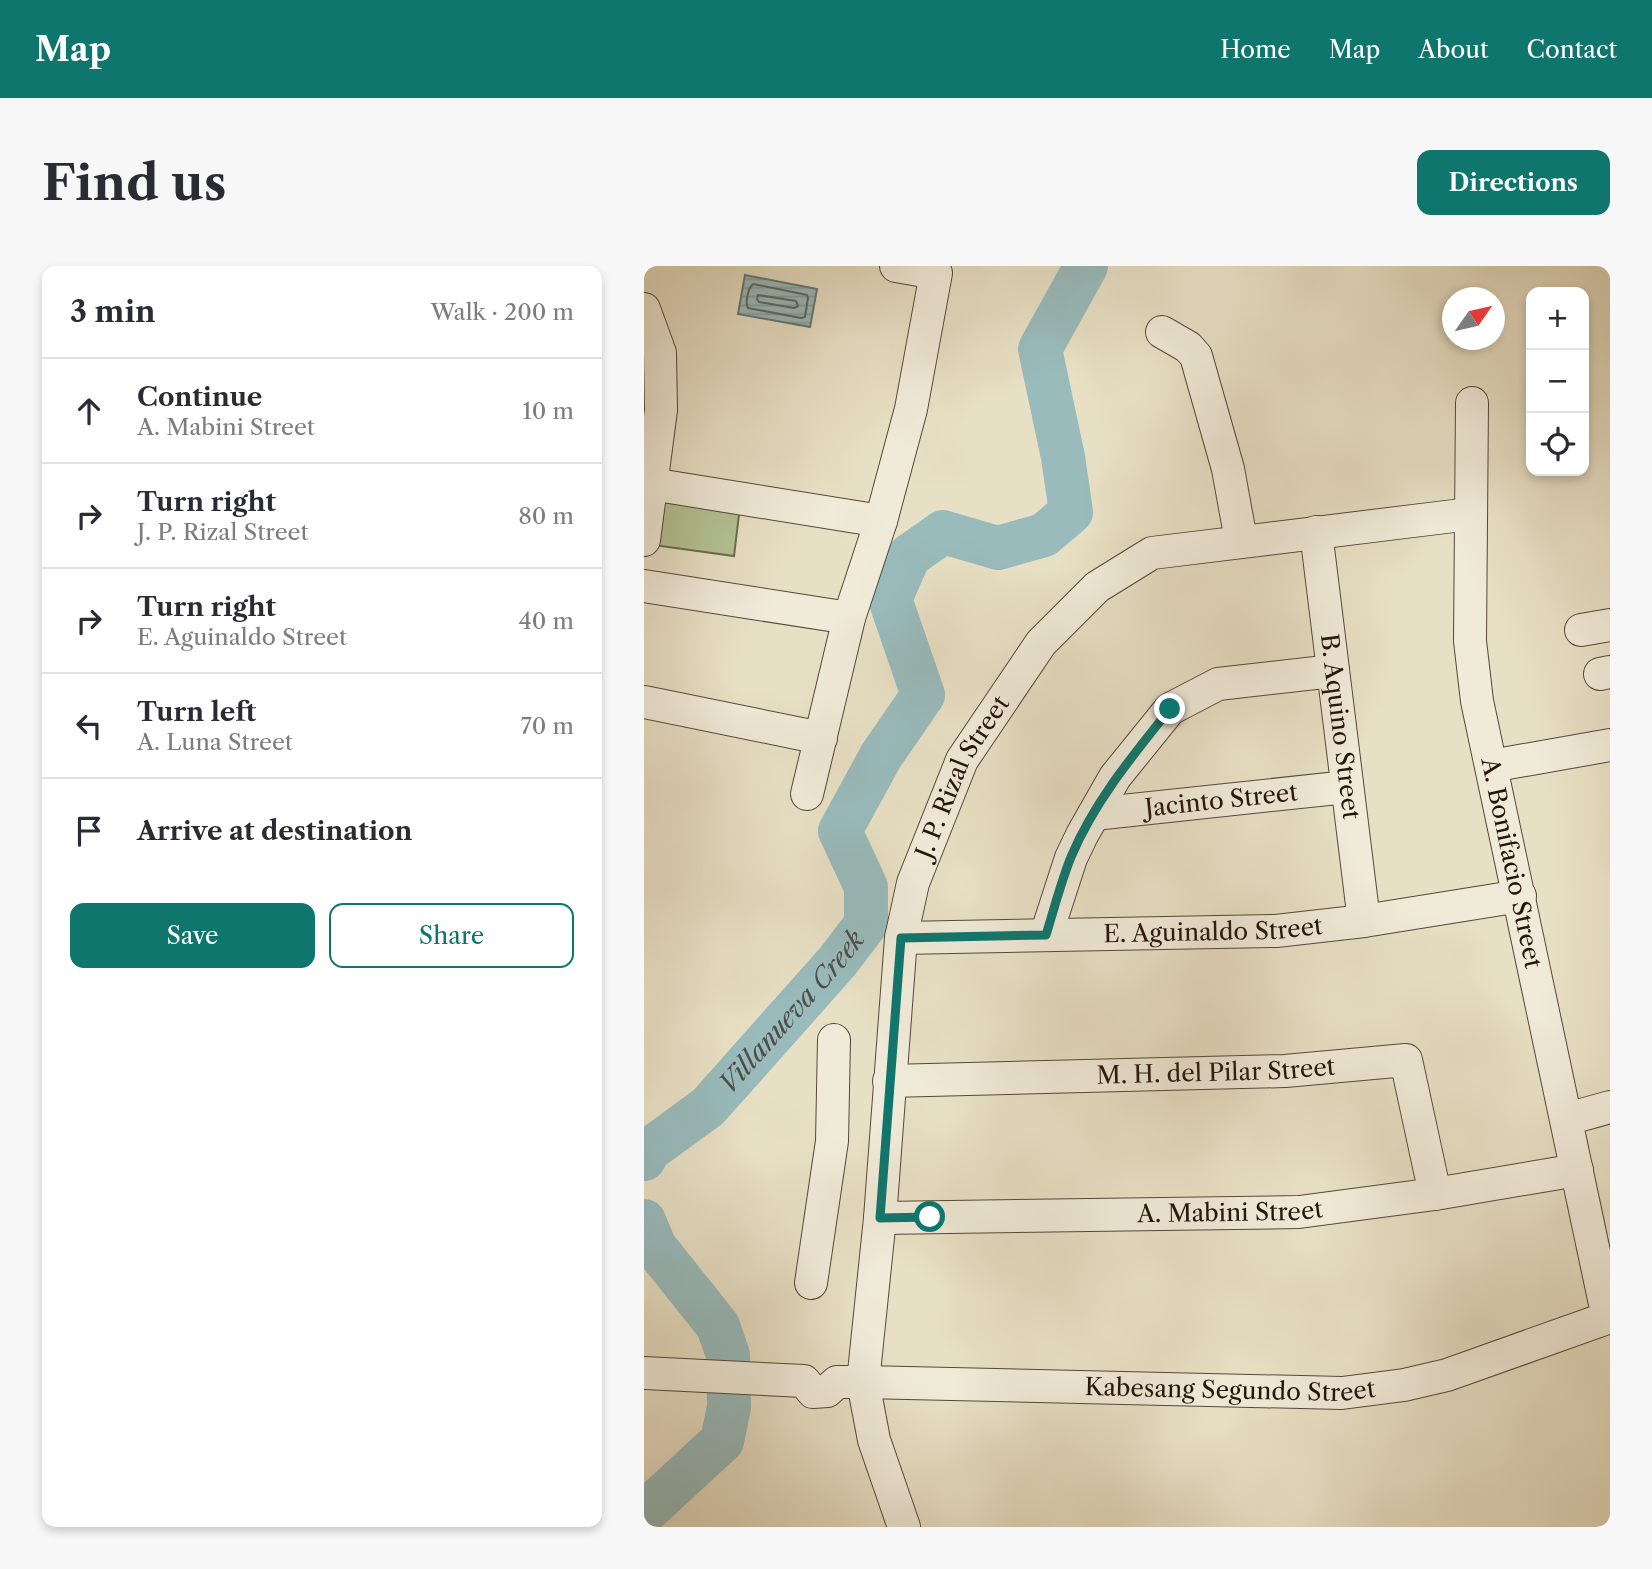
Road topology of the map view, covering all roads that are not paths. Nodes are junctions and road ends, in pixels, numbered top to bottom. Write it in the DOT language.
graph roads {
  1 [pos="896,266"];
  2 [pos="646,318"];
  3 [pos="1163,332"];
  4 [pos="1472,403"];
  5 [pos="652,484"];
  6 [pos="1470,514"];
  7 [pos="881,521"];
  8 [pos="1315,532"];
  9 [pos="644,540"];
  10 [pos="1241,540"];
  11 [pos="644,586"];
  12 [pos="849,618"];
  13 [pos="1333,671"];
  14 [pos="644,702"];
  15 [pos="821,738"];
  16 [pos="1610,745"];
  17 [pos="1491,766"];
  18 [pos="1347,787"];
  19 [pos="807,794"];
  20 [pos="1094,814"];
  21 [pos="1520,896"];
  22 [pos="1364,921"];
  23 [pos="1046,935"];
  24 [pos="901,938"];
  25 [pos="834,1040"];
  26 [pos="889,1081"];
  27 [pos="1610,1107"];
  28 [pos="1567,1119"];
  29 [pos="832,1141"];
  30 [pos="885,1146"];
  31 [pos="1577,1170"];
  32 [pos="1435,1194"];
  33 [pos="880,1218"];
  34 [pos="811,1283"];
  35 [pos="1609,1318"];
  36 [pos="644,1373"];
  37 [pos="850,1382"];
  38 [pos="904,1527"];
  1 -- 7 [label="street"];
  2 -- 5 [label="street"];
  3 -- 10 [label="street"];
  4 -- 6 [label="street, A. Bonifacio Street"];
  5 -- 7 [label="street"];
  5 -- 9 [label="street"];
  6 -- 8 [label="street, J. P. Rizal Street"];
  6 -- 17 [label="street, A. Bonifacio Street"];
  7 -- 12 [label="street"];
  8 -- 10 [label="street, J. P. Rizal Street"];
  8 -- 13 [label="street, B. Aquino Street"];
  10 -- 24 [label="street, J. P. Rizal Street"];
  11 -- 12 [label="street"];
  12 -- 15 [label="street"];
  13 -- 18 [label="street, B. Aquino Street"];
  13 -- 20 [label="street"];
  14 -- 15 [label="street"];
  15 -- 19 [label="street"];
  16 -- 17 [label="street"];
  17 -- 21 [label="street, A. Bonifacio Street"];
  18 -- 20 [label="street, Jacinto Street"];
  18 -- 22 [label="street, B. Aquino Street"];
  20 -- 23 [label="street"];
  21 -- 22 [label="street, E. Aguinaldo Street"];
  21 -- 28 [label="street, A. Bonifacio Street"];
  22 -- 23 [label="street, E. Aguinaldo Street"];
  23 -- 24 [label="street, E. Aguinaldo Street"];
  24 -- 26 [label="street, J. P. Rizal Street"];
  25 -- 29 [label="street"];
  26 -- 30 [label="street, J. P. Rizal Street"];
  26 -- 32 [label="street, M. H. del Pilar Street"];
  27 -- 28 [label="street"];
  28 -- 31 [label="street, A. Bonifacio Street"];
  29 -- 30 [label="street"];
  29 -- 34 [label="street"];
  30 -- 33 [label="street, J. P. Rizal Street"];
  31 -- 32 [label="street, A. Mabini Street"];
  31 -- 35 [label="street, A. Bonifacio Street"];
  32 -- 33 [label="street, A. Mabini Street"];
  33 -- 37 [label="street, J. P. Rizal Street"];
  35 -- 37 [label="street, Kabesang Segundo Street"];
  36 -- 37 [label="street, Kabesang Segundo Street"];
  37 -- 38 [label="street, J. P. Rizal Street"];
}
